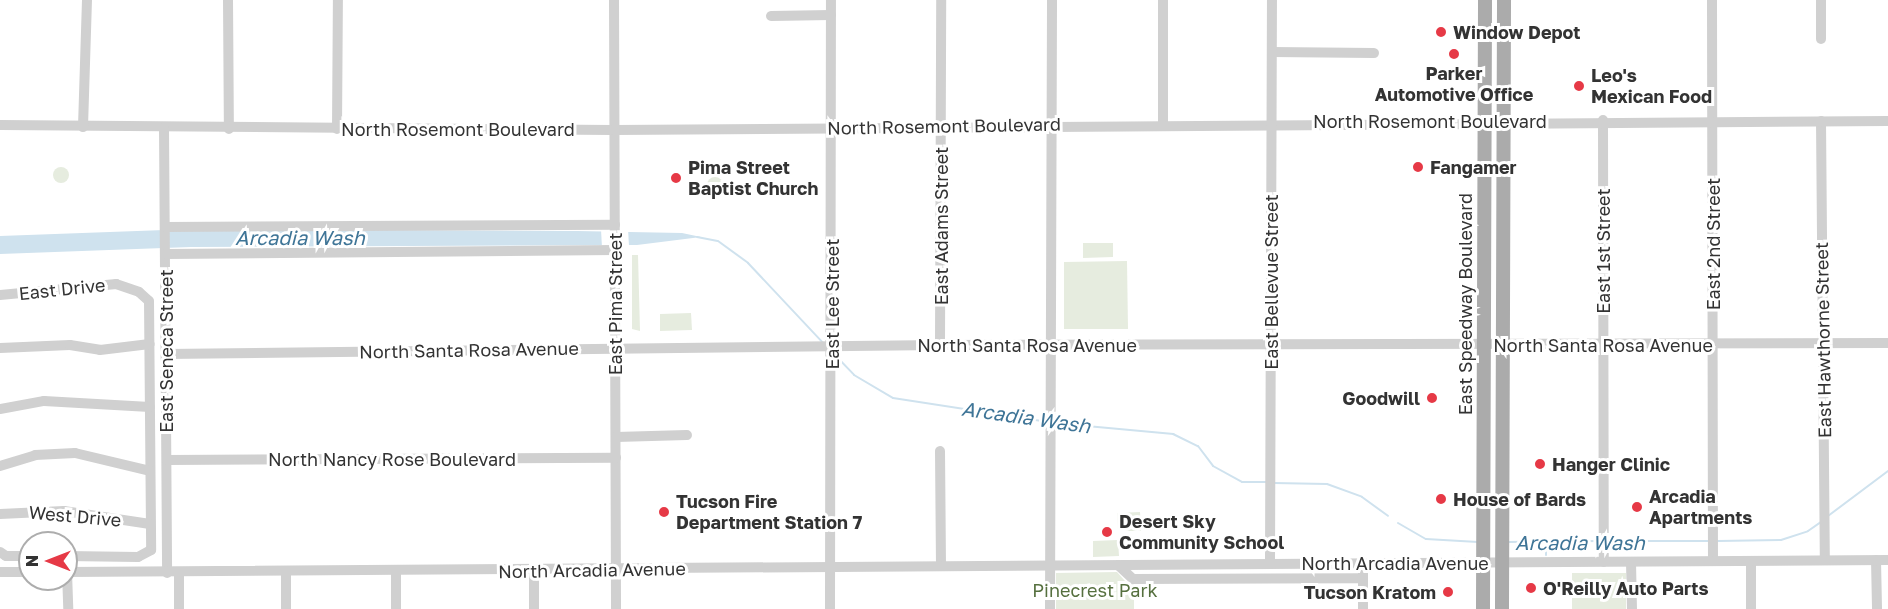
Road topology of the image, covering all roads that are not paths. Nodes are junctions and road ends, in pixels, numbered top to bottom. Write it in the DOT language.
graph roads {
  1 [pos="87,0"];
  2 [pos="228,0"];
  3 [pos="338,0"];
  4 [pos="614,0"];
  5 [pos="831,0"];
  6 [pos="941,0"];
  7 [pos="1052,0"];
  8 [pos="1163,0"];
  9 [pos="1272,0"];
  10 [pos="1485,0"];
  11 [pos="1504,0"];
  12 [pos="1712,0"];
  13 [pos="1821,0"];
  14 [pos="831,15"];
  15 [pos="771,16"];
  16 [pos="1821,39"];
  17 [pos="1272,52"];
  18 [pos="1374,53"];
  19 [pos="1602,120"];
  20 [pos="1483,121"];
  21 [pos="1712,121"];
  22 [pos="1821,121"];
  23 [pos="1888,121"];
  24 [pos="1273,122"];
  25 [pos="1503,122"];
  26 [pos="1163,123"];
  27 [pos="0,125"];
  28 [pos="1053,125"];
  29 [pos="942,126"];
  30 [pos="83,128"];
  31 [pos="164,128"];
  32 [pos="833,128"];
  33 [pos="229,129"];
  34 [pos="337,129"];
  35 [pos="614,130"];
  36 [pos="615,226"];
  37 [pos="165,228"];
  38 [pos="615,248"];
  39 [pos="166,253"];
  40 [pos="0,295"];
  41 [pos="1888,343"];
  42 [pos="150,344"];
  43 [pos="1270,344"];
  44 [pos="1713,344"];
  45 [pos="1823,344"];
  46 [pos="940,345"];
  47 [pos="1052,345"];
  48 [pos="1604,345"];
  49 [pos="1483,346"];
  50 [pos="1503,346"];
  51 [pos="831,347"];
  52 [pos="0,348"];
  53 [pos="615,349"];
  54 [pos="166,354"];
  55 [pos="150,407"];
  56 [pos="0,409"];
  57 [pos="687,435"];
  58 [pos="616,437"];
  59 [pos="940,451"];
  60 [pos="616,458"];
  61 [pos="167,460"];
  62 [pos="0,466"];
  63 [pos="150,471"];
  64 [pos="0,514"];
  65 [pos="150,524"];
  66 [pos="1483,551"];
  67 [pos="0,552"];
  68 [pos="1502,552"];
  69 [pos="18,556"];
  70 [pos="78,556"];
  71 [pos="1825,560"];
  72 [pos="1882,560"];
  73 [pos="1713,561"];
  74 [pos="1751,561"];
  75 [pos="1604,562"];
  76 [pos="1631,562"];
  77 [pos="1270,563"];
  78 [pos="1364,564"];
  79 [pos="940,565"];
  80 [pos="1118,565"];
  81 [pos="1050,566"];
  82 [pos="830,567"];
  83 [pos="616,570"];
  84 [pos="534,571"];
  85 [pos="0,572"];
  86 [pos="18,572"];
  87 [pos="78,572"];
  88 [pos="396,572"];
  89 [pos="167,573"];
  90 [pos="179,573"];
  91 [pos="286,573"];
  92 [pos="1363,578"];
  93 [pos="68,591"];
  94 [pos="68,609"];
  95 [pos="179,609"];
  96 [pos="286,609"];
  97 [pos="396,609"];
  98 [pos="534,609"];
  99 [pos="616,609"];
  100 [pos="830,609"];
  101 [pos="1050,609"];
  102 [pos="1363,609"];
  103 [pos="1483,609"];
  104 [pos="1502,609"];
  105 [pos="1632,609"];
  106 [pos="1751,609"];
  107 [pos="1877,609"];
  1 -- 30 [label="street"];
  2 -- 33 [label="street"];
  3 -- 34 [label="street"];
  4 -- 35 [label="street, East Pima Street"];
  5 -- 14 [label="street, East Lee Street"];
  6 -- 29 [label="street, East Adams Street"];
  7 -- 28 [label="street"];
  8 -- 26 [label="street"];
  9 -- 17 [label="street, East Bellevue Street"];
  10 -- 20 [label="main road, East Speedway Boulevard"];
  11 -- 25 [label="main road"];
  12 -- 21 [label="street, East 2nd Street"];
  13 -- 16 [label="street"];
  14 -- 15 [label="street"];
  14 -- 32 [label="street, East Lee Street"];
  17 -- 18 [label="street"];
  17 -- 24 [label="street, East Bellevue Street"];
  19 -- 21 [label="street, North Rosemont Boulevard"];
  19 -- 25 [label="street, North Rosemont Boulevard"];
  19 -- 48 [label="street, East 1st Street"];
  20 -- 24 [label="street, North Rosemont Boulevard"];
  20 -- 25 [label="street, North Rosemont Boulevard"];
  20 -- 49 [label="main road, East Speedway Boulevard"];
  21 -- 22 [label="street, North Rosemont Boulevard"];
  21 -- 44 [label="street, East 2nd Street"];
  22 -- 23 [label="street, North Rosemont Boulevard"];
  22 -- 45 [label="street, East Hawthorne Street"];
  24 -- 26 [label="street, North Rosemont Boulevard"];
  24 -- 43 [label="street, East Bellevue Street"];
  25 -- 50 [label="main road"];
  26 -- 28 [label="street, North Rosemont Boulevard"];
  27 -- 30 [label="street, North Rosemont Boulevard"];
  28 -- 29 [label="street, North Rosemont Boulevard"];
  28 -- 47 [label="street"];
  29 -- 32 [label="street, North Rosemont Boulevard"];
  29 -- 46 [label="street, East Adams Street"];
  30 -- 31 [label="street, North Rosemont Boulevard"];
  31 -- 33 [label="street, North Rosemont Boulevard"];
  31 -- 37 [label="street, East Seneca Street"];
  32 -- 35 [label="street, North Rosemont Boulevard"];
  32 -- 51 [label="street, East Lee Street"];
  33 -- 34 [label="street, North Rosemont Boulevard"];
  34 -- 35 [label="street, North Rosemont Boulevard"];
  35 -- 36 [label="street, East Pima Street"];
  36 -- 37 [label="street"];
  36 -- 38 [label="street, East Pima Street"];
  37 -- 39 [label="street, East Seneca Street"];
  38 -- 39 [label="street"];
  38 -- 53 [label="street, East Pima Street"];
  39 -- 54 [label="street, East Seneca Street"];
  40 -- 42 [label="street, East Drive"];
  41 -- 45 [label="street, North Santa Rosa Avenue"];
  42 -- 52 [label="street"];
  42 -- 55 [label="street"];
  43 -- 47 [label="street, North Santa Rosa Avenue"];
  43 -- 49 [label="street, North Santa Rosa Avenue"];
  43 -- 77 [label="street, East Bellevue Street"];
  44 -- 45 [label="street, North Santa Rosa Avenue"];
  44 -- 48 [label="street, North Santa Rosa Avenue"];
  44 -- 73 [label="street, East 2nd Street"];
  45 -- 71 [label="street, East Hawthorne Street"];
  46 -- 47 [label="street, North Santa Rosa Avenue"];
  46 -- 51 [label="street, North Santa Rosa Avenue"];
  47 -- 81 [label="street"];
  48 -- 50 [label="street, North Santa Rosa Avenue"];
  48 -- 75 [label="street, East 1st Street"];
  49 -- 50 [label="street, North Santa Rosa Avenue"];
  49 -- 66 [label="main road, East Speedway Boulevard"];
  50 -- 68 [label="main road"];
  51 -- 53 [label="street, North Santa Rosa Avenue"];
  51 -- 82 [label="street, East Lee Street"];
  53 -- 54 [label="street, North Santa Rosa Avenue"];
  53 -- 58 [label="street, East Pima Street"];
  54 -- 61 [label="street, East Seneca Street"];
  55 -- 56 [label="street"];
  55 -- 63 [label="street"];
  57 -- 58 [label="street"];
  58 -- 60 [label="street, East Pima Street"];
  59 -- 79 [label="street"];
  60 -- 61 [label="street, North Nancy Rose Boulevard"];
  60 -- 83 [label="street, East Pima Street"];
  61 -- 89 [label="street, East Seneca Street"];
  62 -- 63 [label="street"];
  63 -- 65 [label="street"];
  64 -- 65 [label="street, West Drive"];
  65 -- 70 [label="street"];
  66 -- 68 [label="street, North Arcadia Avenue"];
  66 -- 78 [label="street, North Arcadia Avenue"];
  66 -- 103 [label="main road, East Speedway Boulevard"];
  67 -- 69 [label="street"];
  68 -- 75 [label="street, North Arcadia Avenue"];
  68 -- 104 [label="main road"];
  71 -- 72 [label="street, North Arcadia Avenue"];
  71 -- 74 [label="street, North Arcadia Avenue"];
  72 -- 107 [label="street"];
  73 -- 74 [label="street, North Arcadia Avenue"];
  73 -- 76 [label="street, North Arcadia Avenue"];
  74 -- 106 [label="street"];
  75 -- 76 [label="street, North Arcadia Avenue"];
  76 -- 105 [label="street"];
  77 -- 78 [label="street, North Arcadia Avenue"];
  77 -- 80 [label="street, North Arcadia Avenue"];
  78 -- 92 [label="street"];
  79 -- 81 [label="street, North Arcadia Avenue"];
  79 -- 82 [label="street, North Arcadia Avenue"];
  80 -- 81 [label="street, North Arcadia Avenue"];
  80 -- 92 [label="street, North Arcadia Avenue"];
  81 -- 101 [label="street"];
  82 -- 83 [label="street, North Arcadia Avenue"];
  82 -- 100 [label="street, East Lee Street"];
  83 -- 84 [label="street, North Arcadia Avenue"];
  83 -- 99 [label="street, East Pima Street"];
  84 -- 88 [label="street, North Arcadia Avenue"];
  84 -- 98 [label="street"];
  85 -- 86 [label="street"];
  87 -- 89 [label="street, North Arcadia Avenue"];
  88 -- 91 [label="street, North Arcadia Avenue"];
  88 -- 97 [label="street"];
  89 -- 90 [label="street, North Arcadia Avenue"];
  90 -- 91 [label="street, North Arcadia Avenue"];
  90 -- 95 [label="street"];
  91 -- 96 [label="street"];
  92 -- 102 [label="street"];
  93 -- 94 [label="street"];
}
